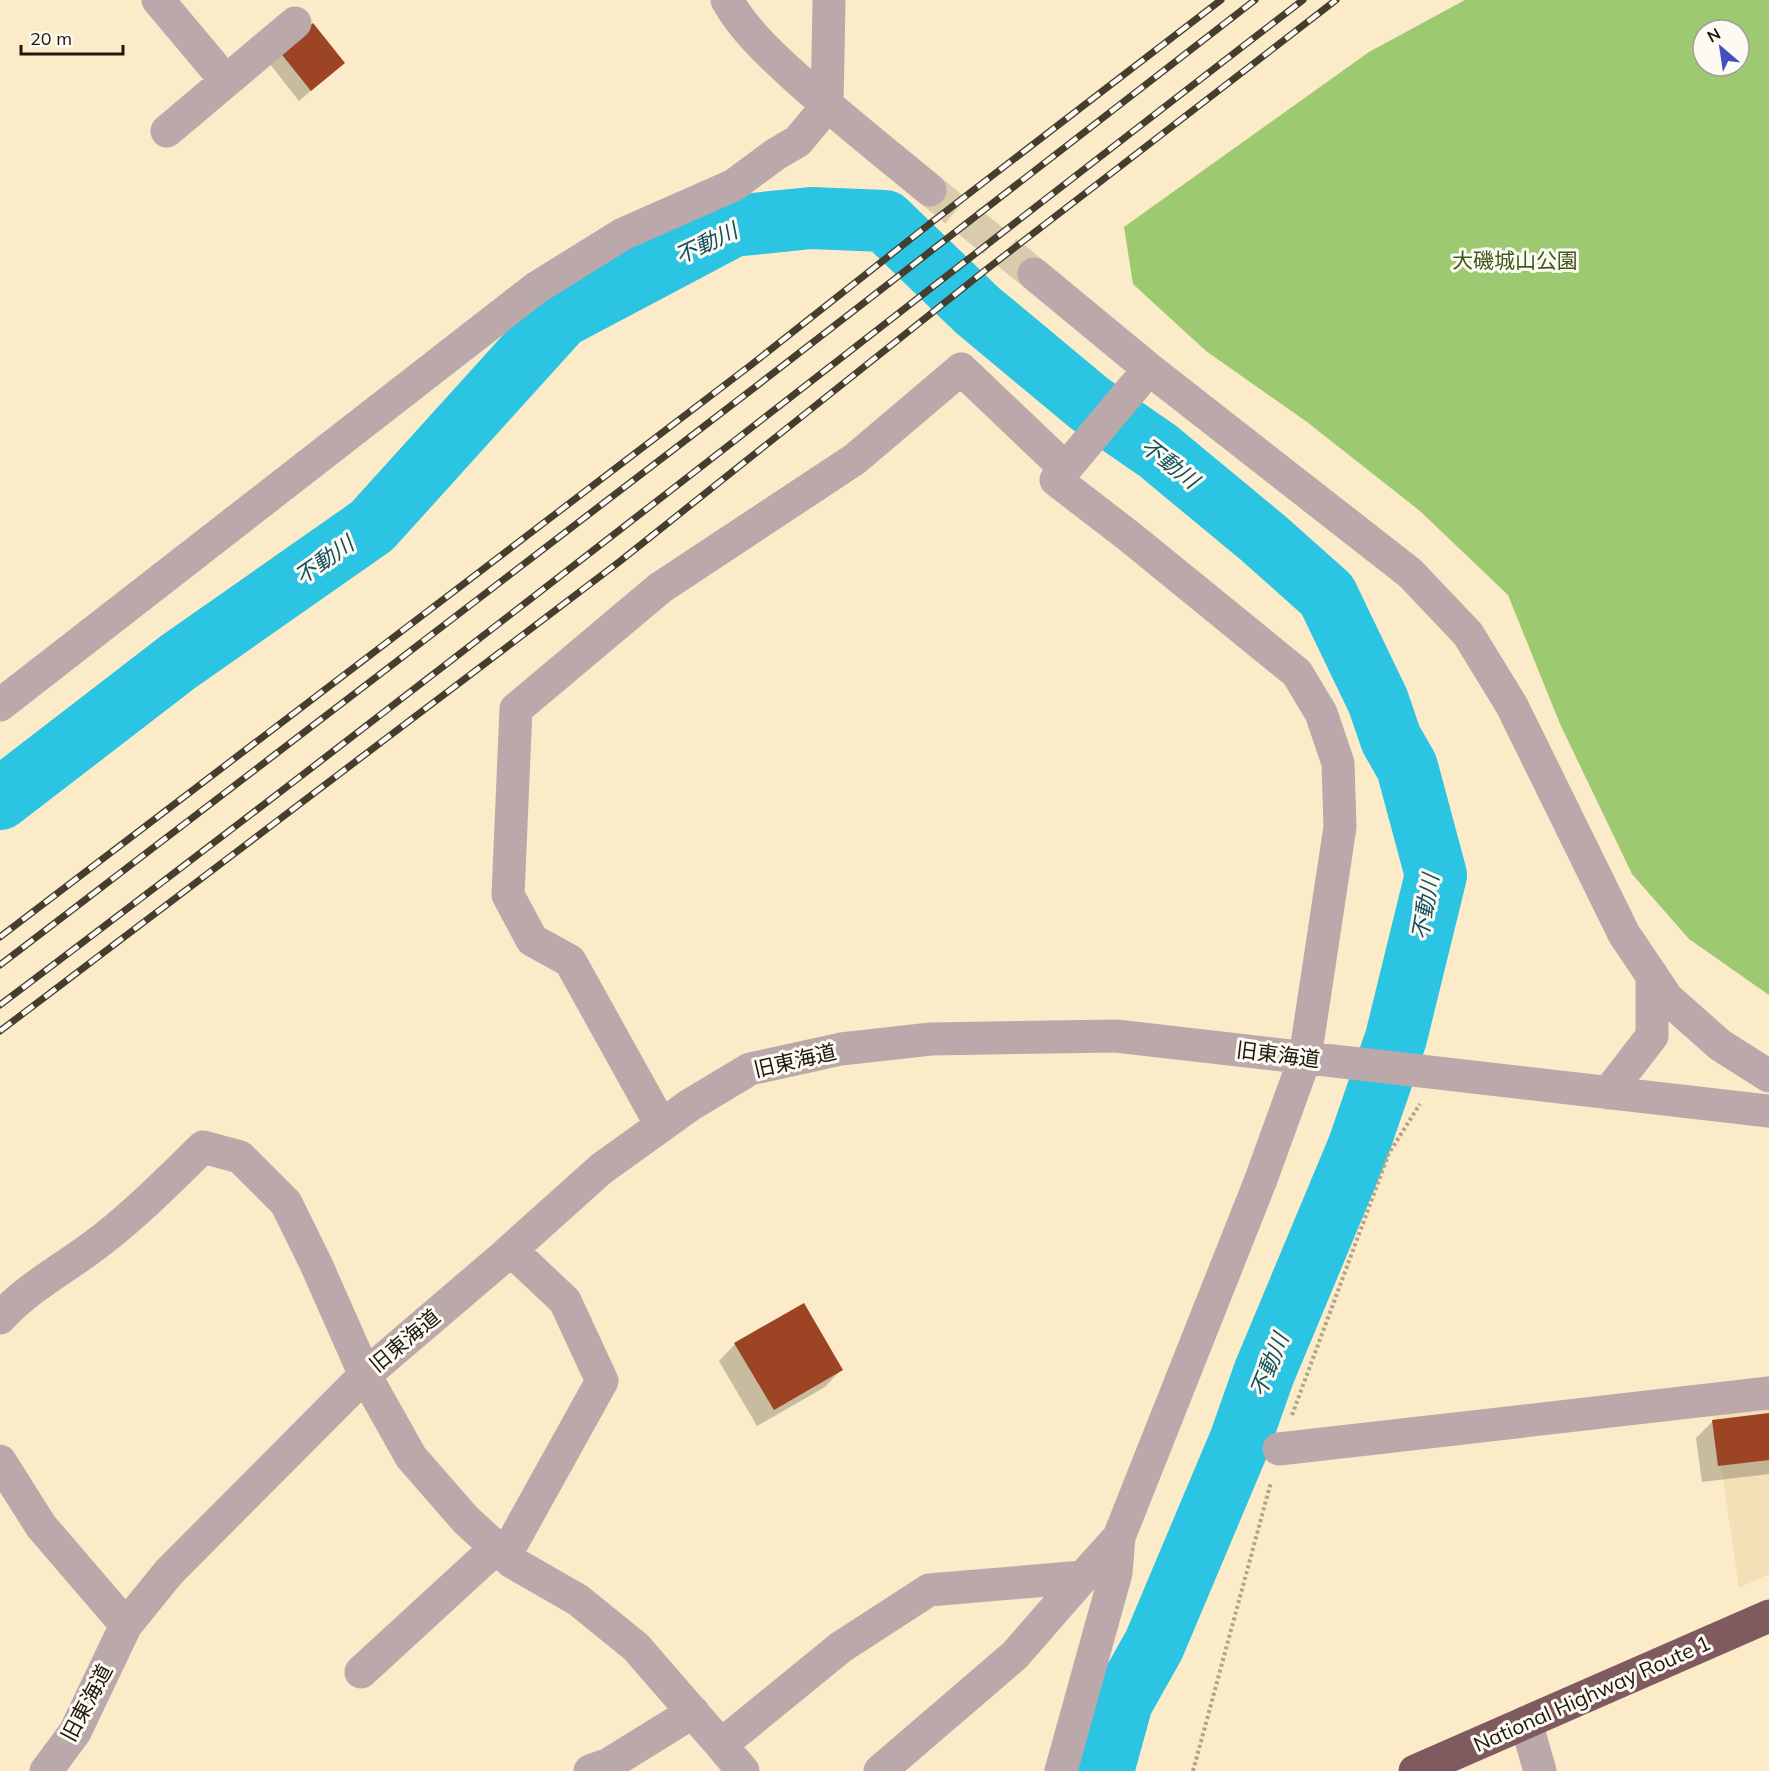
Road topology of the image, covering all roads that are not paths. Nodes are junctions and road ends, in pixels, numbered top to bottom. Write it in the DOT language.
graph roads {
  1 [pos="158,0"];
  2 [pos="727,0"];
  3 [pos="829,0"];
  4 [pos="295,23"];
  5 [pos="226,81"];
  6 [pos="827,106"];
  7 [pos="167,131"];
  8 [pos="930,190"];
  9 [pos="1034,274"];
  10 [pos="1142,376"];
  11 [pos="1065,468"];
  12 [pos="0,705"];
  13 [pos="1652,975"];
  14 [pos="1318,1059"];
  15 [pos="1769,1076"];
  16 [pos="1608,1093"];
  17 [pos="1769,1111"];
  18 [pos="662,1125"];
  19 [pos="511,1250"];
  20 [pos="0,1318"];
  21 [pos="365,1375"];
  22 [pos="1769,1393"];
  23 [pos="1279,1449"];
  24 [pos="0,1461"];
  25 [pos="1119,1537"];
  26 [pos="500,1552"];
  27 [pos="1083,1577"];
  28 [pos="1769,1616"];
  29 [pos="126,1625"];
  30 [pos="361,1672"];
  31 [pos="693,1712"];
  32 [pos="1526,1722"];
  33 [pos="721,1744"];
  34 [pos="45,1771"];
  35 [pos="590,1771"];
  36 [pos="743,1771"];
  37 [pos="880,1771"];
  38 [pos="1061,1771"];
  39 [pos="1415,1771"];
  40 [pos="1540,1771"];
  1 -- 5 [label="street"];
  2 -- 6 [label="street"];
  3 -- 6 [label="street"];
  4 -- 5 [label="street"];
  5 -- 7 [label="street"];
  6 -- 8 [label="street"];
  6 -- 12 [label="street"];
  9 -- 10 [label="street"];
  10 -- 11 [label="street"];
  10 -- 13 [label="street"];
  11 -- 14 [label="street"];
  11 -- 18 [label="street"];
  13 -- 15 [label="street"];
  13 -- 16 [label="street"];
  14 -- 16 [label="street, 旧東海道"];
  14 -- 18 [label="street, 旧東海道"];
  14 -- 25 [label="street"];
  16 -- 17 [label="street, 旧東海道"];
  18 -- 19 [label="street, 旧東海道"];
  19 -- 21 [label="street, 旧東海道"];
  19 -- 26 [label="street"];
  20 -- 21 [label="street"];
  21 -- 26 [label="street"];
  21 -- 29 [label="street, 旧東海道"];
  22 -- 23 [label="street"];
  24 -- 29 [label="street"];
  25 -- 27 [label="street"];
  25 -- 38 [label="street"];
  26 -- 30 [label="street"];
  26 -- 31 [label="street"];
  27 -- 33 [label="street"];
  27 -- 37 [label="street"];
  28 -- 32 [label="highway, National Highway Route 1"];
  29 -- 34 [label="street, 旧東海道"];
  31 -- 33 [label="street"];
  31 -- 35 [label="street"];
  32 -- 39 [label="highway, National Highway Route 1"];
  32 -- 40 [label="street"];
  33 -- 36 [label="street"];
}
